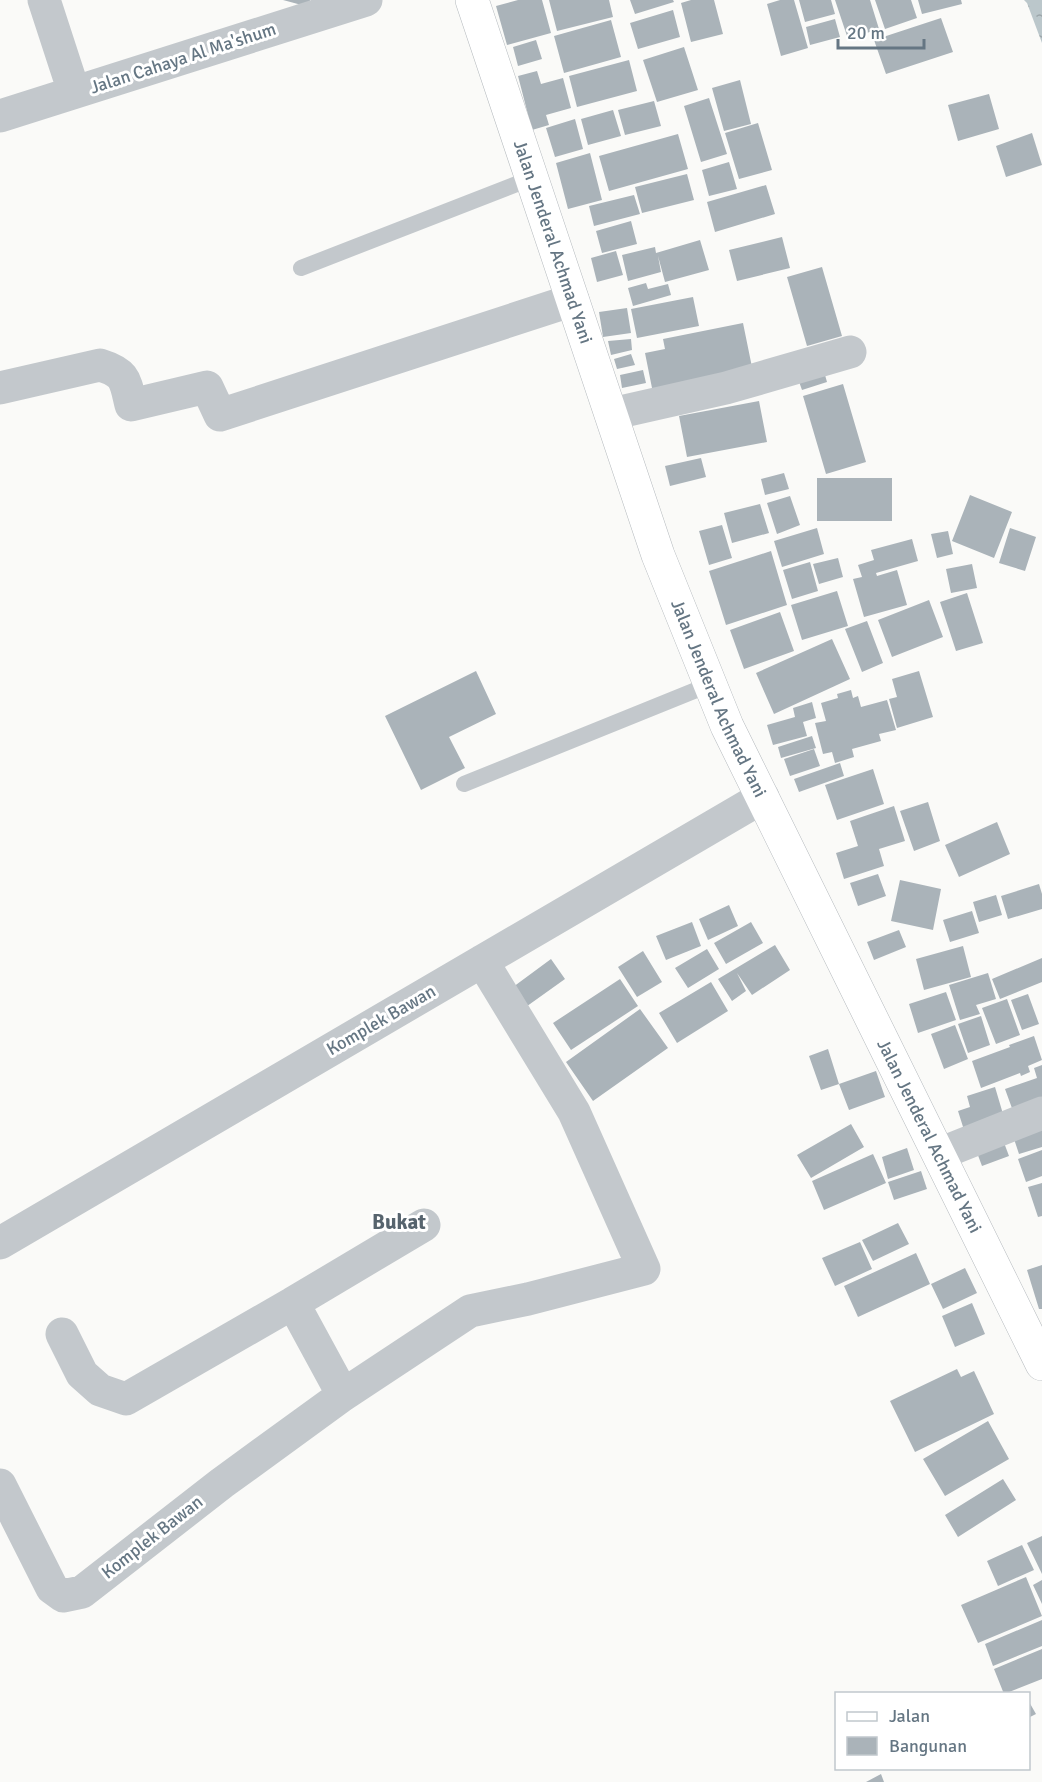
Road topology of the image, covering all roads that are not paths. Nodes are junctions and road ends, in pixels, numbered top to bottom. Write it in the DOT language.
graph roads {
  1 [pos="44,0"];
  2 [pos="366,0"];
  3 [pos="472,0"];
  4 [pos="74,92"];
  5 [pos="0,116"];
  6 [pos="532,178"];
  7 [pos="301,268"];
  8 [pos="573,300"];
  9 [pos="850,352"];
  10 [pos="0,388"];
  11 [pos="611,414"];
  12 [pos="711,684"];
  13 [pos="464,783"];
  14 [pos="763,797"];
  15 [pos="482,962"];
  16 [pos="1042,1113"];
  17 [pos="939,1154"];
  18 [pos="424,1225"];
  19 [pos="0,1243"];
  20 [pos="293,1303"];
  21 [pos="63,1334"];
  22 [pos="1042,1364"];
  23 [pos="343,1395"];
  24 [pos="0,1485"];
  1 -- 4 [label="street"];
  2 -- 4 [label="street, Jalan Cahaya Al Ma'shum"];
  3 -- 6 [label="main road, Jalan Jenderal Achmad Yani"];
  4 -- 5 [label="street, Jalan Cahaya Al Ma'shum"];
  6 -- 7 [label="lane"];
  6 -- 8 [label="main road, Jalan Jenderal Achmad Yani"];
  8 -- 10 [label="street"];
  8 -- 11 [label="main road, Jalan Jenderal Achmad Yani"];
  9 -- 11 [label="street"];
  11 -- 12 [label="main road, Jalan Jenderal Achmad Yani"];
  12 -- 13 [label="lane"];
  12 -- 14 [label="main road, Jalan Jenderal Achmad Yani"];
  14 -- 15 [label="street, Komplek Bawan"];
  14 -- 17 [label="main road, Jalan Jenderal Achmad Yani"];
  15 -- 19 [label="street, Komplek Bawan"];
  15 -- 23 [label="street, Komplek Bawan"];
  16 -- 17 [label="street"];
  17 -- 22 [label="main road, Jalan Jenderal Achmad Yani"];
  18 -- 20 [label="street"];
  20 -- 21 [label="street"];
  20 -- 23 [label="street"];
  23 -- 24 [label="street, Komplek Bawan"];
}
